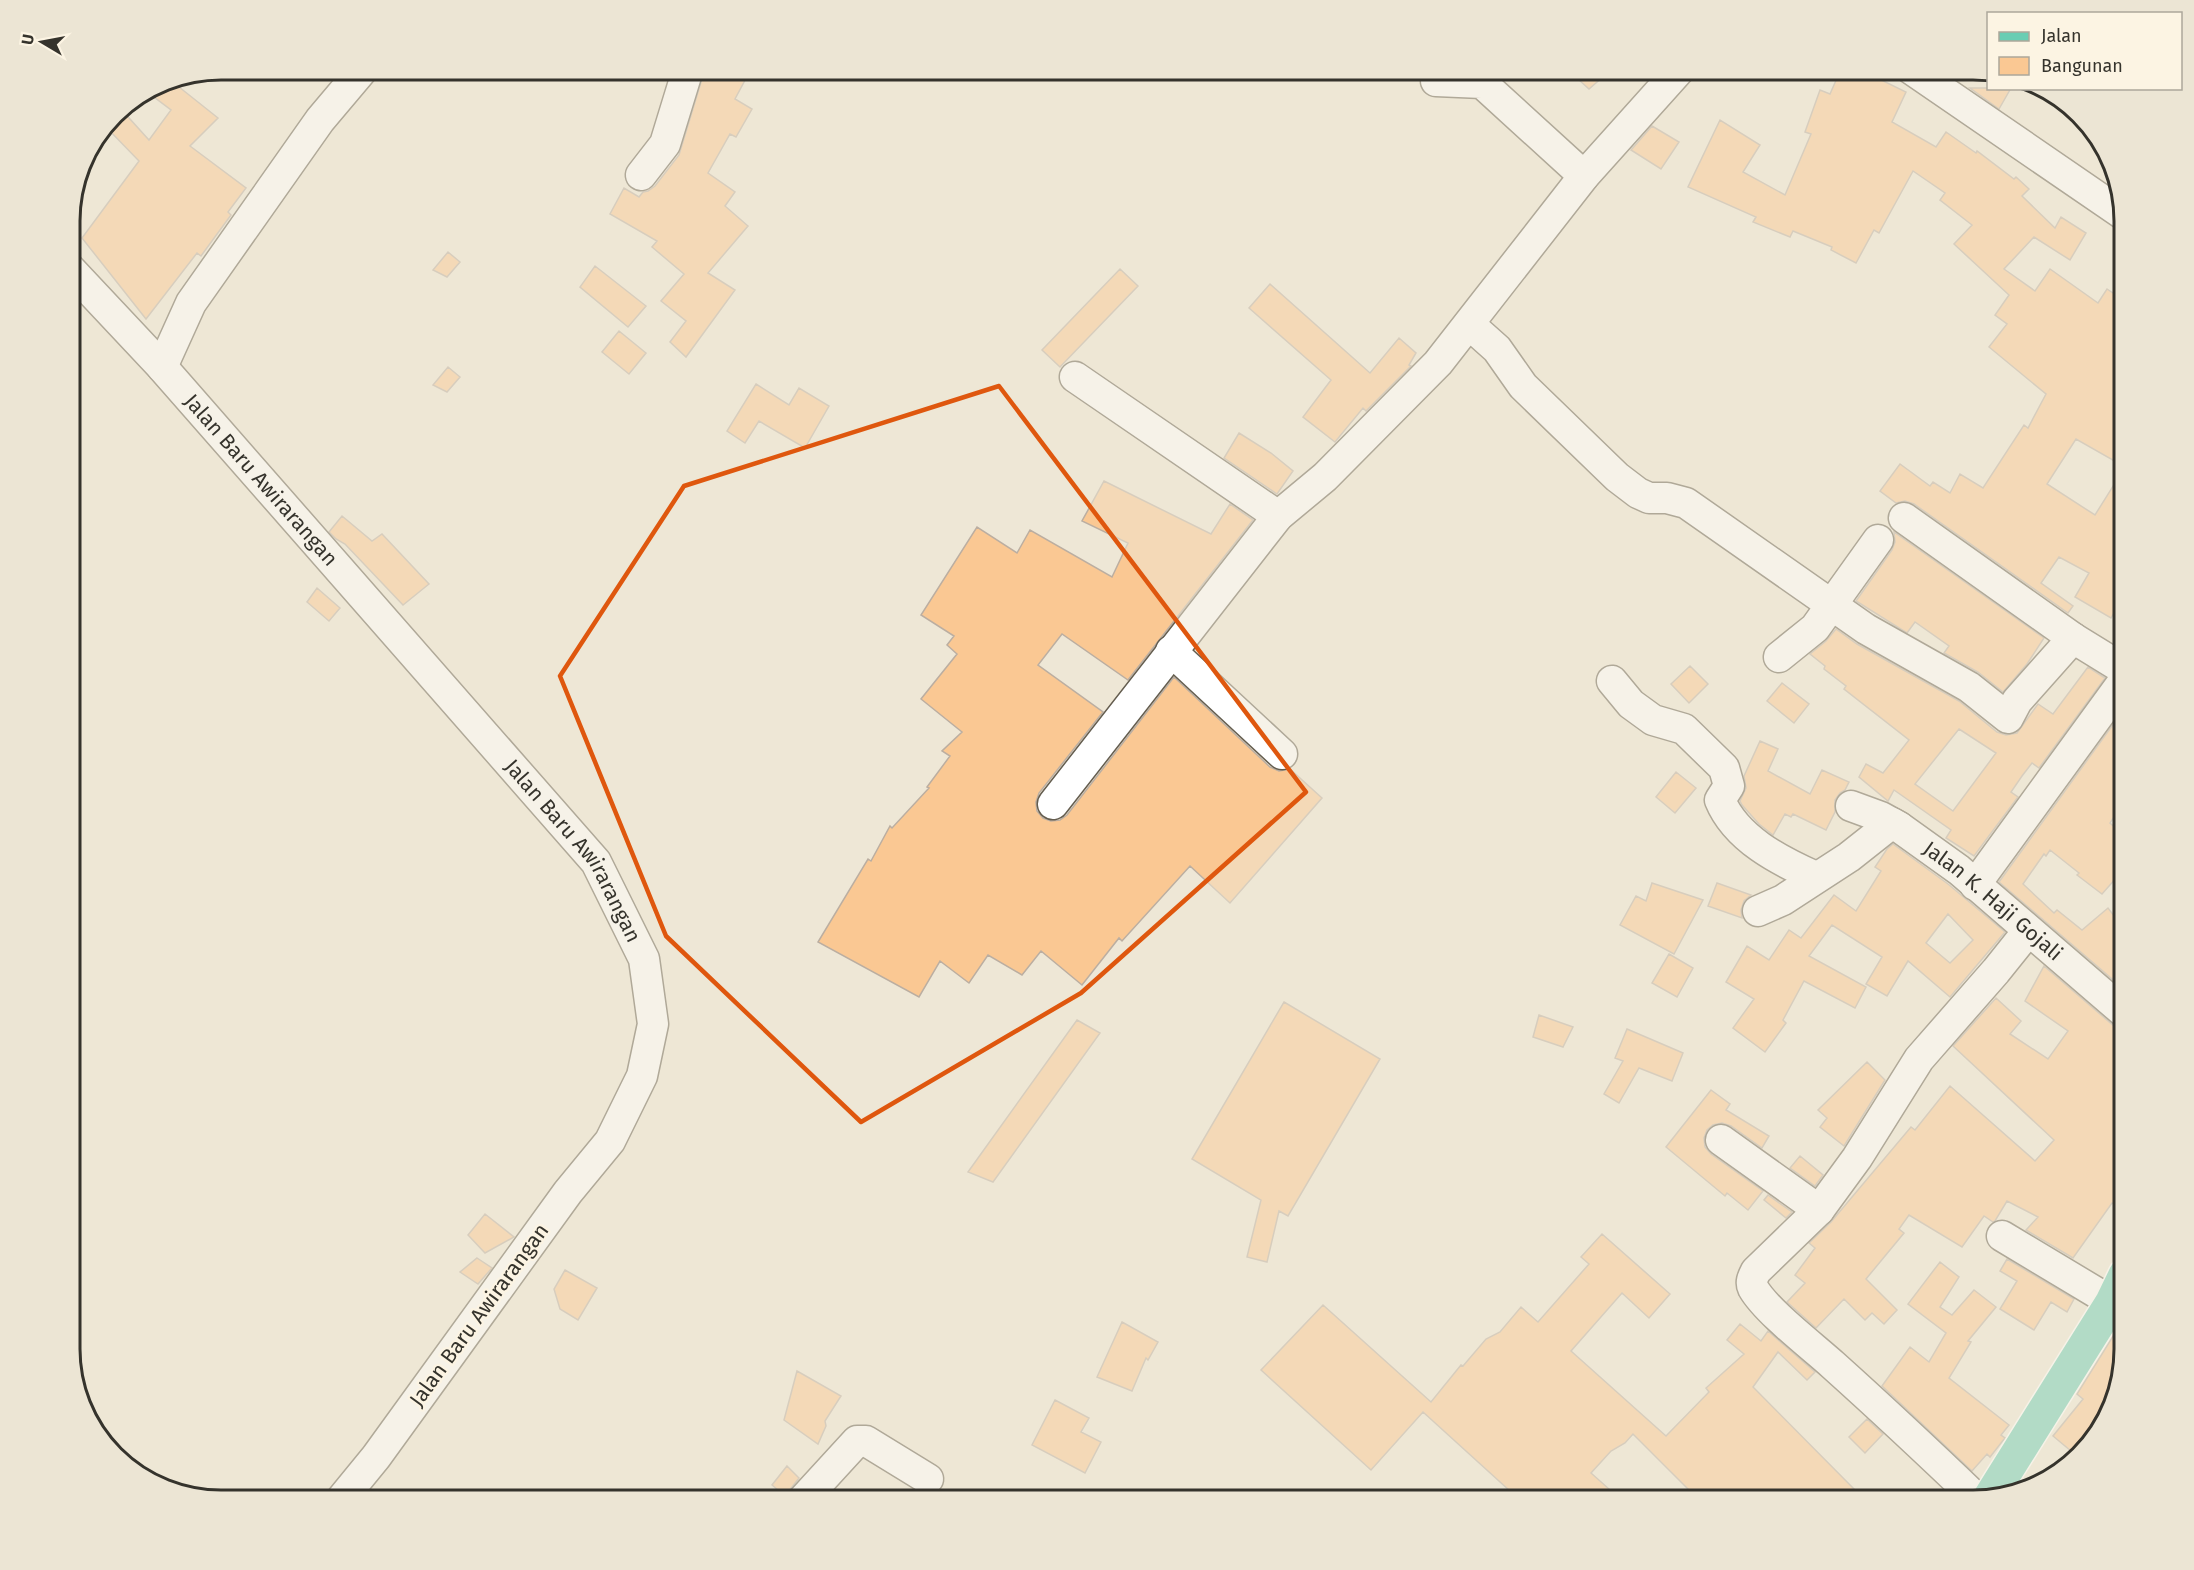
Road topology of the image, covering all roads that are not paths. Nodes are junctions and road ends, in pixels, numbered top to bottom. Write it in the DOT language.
graph roads {
  1 [pos="1671,79"];
  2 [pos="1926,79"];
  3 [pos="354,80"];
  4 [pos="685,80"];
  5 [pos="1436,81"];
  6 [pos="641,176"];
  7 [pos="1584,176"];
  8 [pos="2113,208"];
  9 [pos="80,280"];
  10 [pos="1469,324"];
  11 [pos="162,367"];
  12 [pos="1075,377"];
  13 [pos="1278,516"];
  14 [pos="1904,518"];
  15 [pos="1878,540"];
  16 [pos="1831,605"];
  17 [pos="2073,638"];
  18 [pos="1171,651"];
  19 [pos="1779,657"];
  20 [pos="2114,663"];
  21 [pos="1612,681"];
  22 [pos="2114,694"];
  23 [pos="1282,754"];
  24 [pos="1053,804"];
  25 [pos="1851,806"];
  26 [pos="1899,827"];
  27 [pos="1816,877"];
  28 [pos="1975,885"];
  29 [pos="1758,911"];
  30 [pos="2028,931"];
  31 [pos="2114,1003"];
  32 [pos="1721,1140"];
  33 [pos="1819,1210"];
  34 [pos="2002,1236"];
  35 [pos="2114,1287"];
  36 [pos="2114,1297"];
  37 [pos="928,1479"];
  38 [pos="1995,1488"];
  39 [pos="349,1490"];
  40 [pos="812,1490"];
  41 [pos="1967,1490"];
  1 -- 7 [label="street"];
  2 -- 8 [label="street"];
  3 -- 11 [label="street"];
  4 -- 6 [label="street"];
  5 -- 7 [label="street"];
  7 -- 10 [label="street"];
  9 -- 11 [label="street, Jalan Baru Awirarangan"];
  10 -- 13 [label="street"];
  10 -- 16 [label="street"];
  11 -- 39 [label="street, Jalan Baru Awirarangan"];
  12 -- 13 [label="street"];
  13 -- 18 [label="street"];
  14 -- 17 [label="street"];
  15 -- 16 [label="street"];
  16 -- 17 [label="street"];
  16 -- 19 [label="street"];
  17 -- 20 [label="street"];
  18 -- 23 [label="street"];
  18 -- 24 [label="street"];
  21 -- 27 [label="street"];
  22 -- 28 [label="street"];
  25 -- 26 [label="street, Jalan K. Haji Gojali"];
  26 -- 27 [label="street"];
  26 -- 28 [label="street, Jalan K. Haji Gojali"];
  27 -- 29 [label="street"];
  28 -- 30 [label="street, Jalan K. Haji Gojali"];
  30 -- 31 [label="street, Jalan K. Haji Gojali"];
  30 -- 33 [label="street"];
  32 -- 33 [label="street"];
  33 -- 41 [label="street"];
  34 -- 35 [label="street"];
  36 -- 38 [label="main road"];
  37 -- 40 [label="street"];
}
